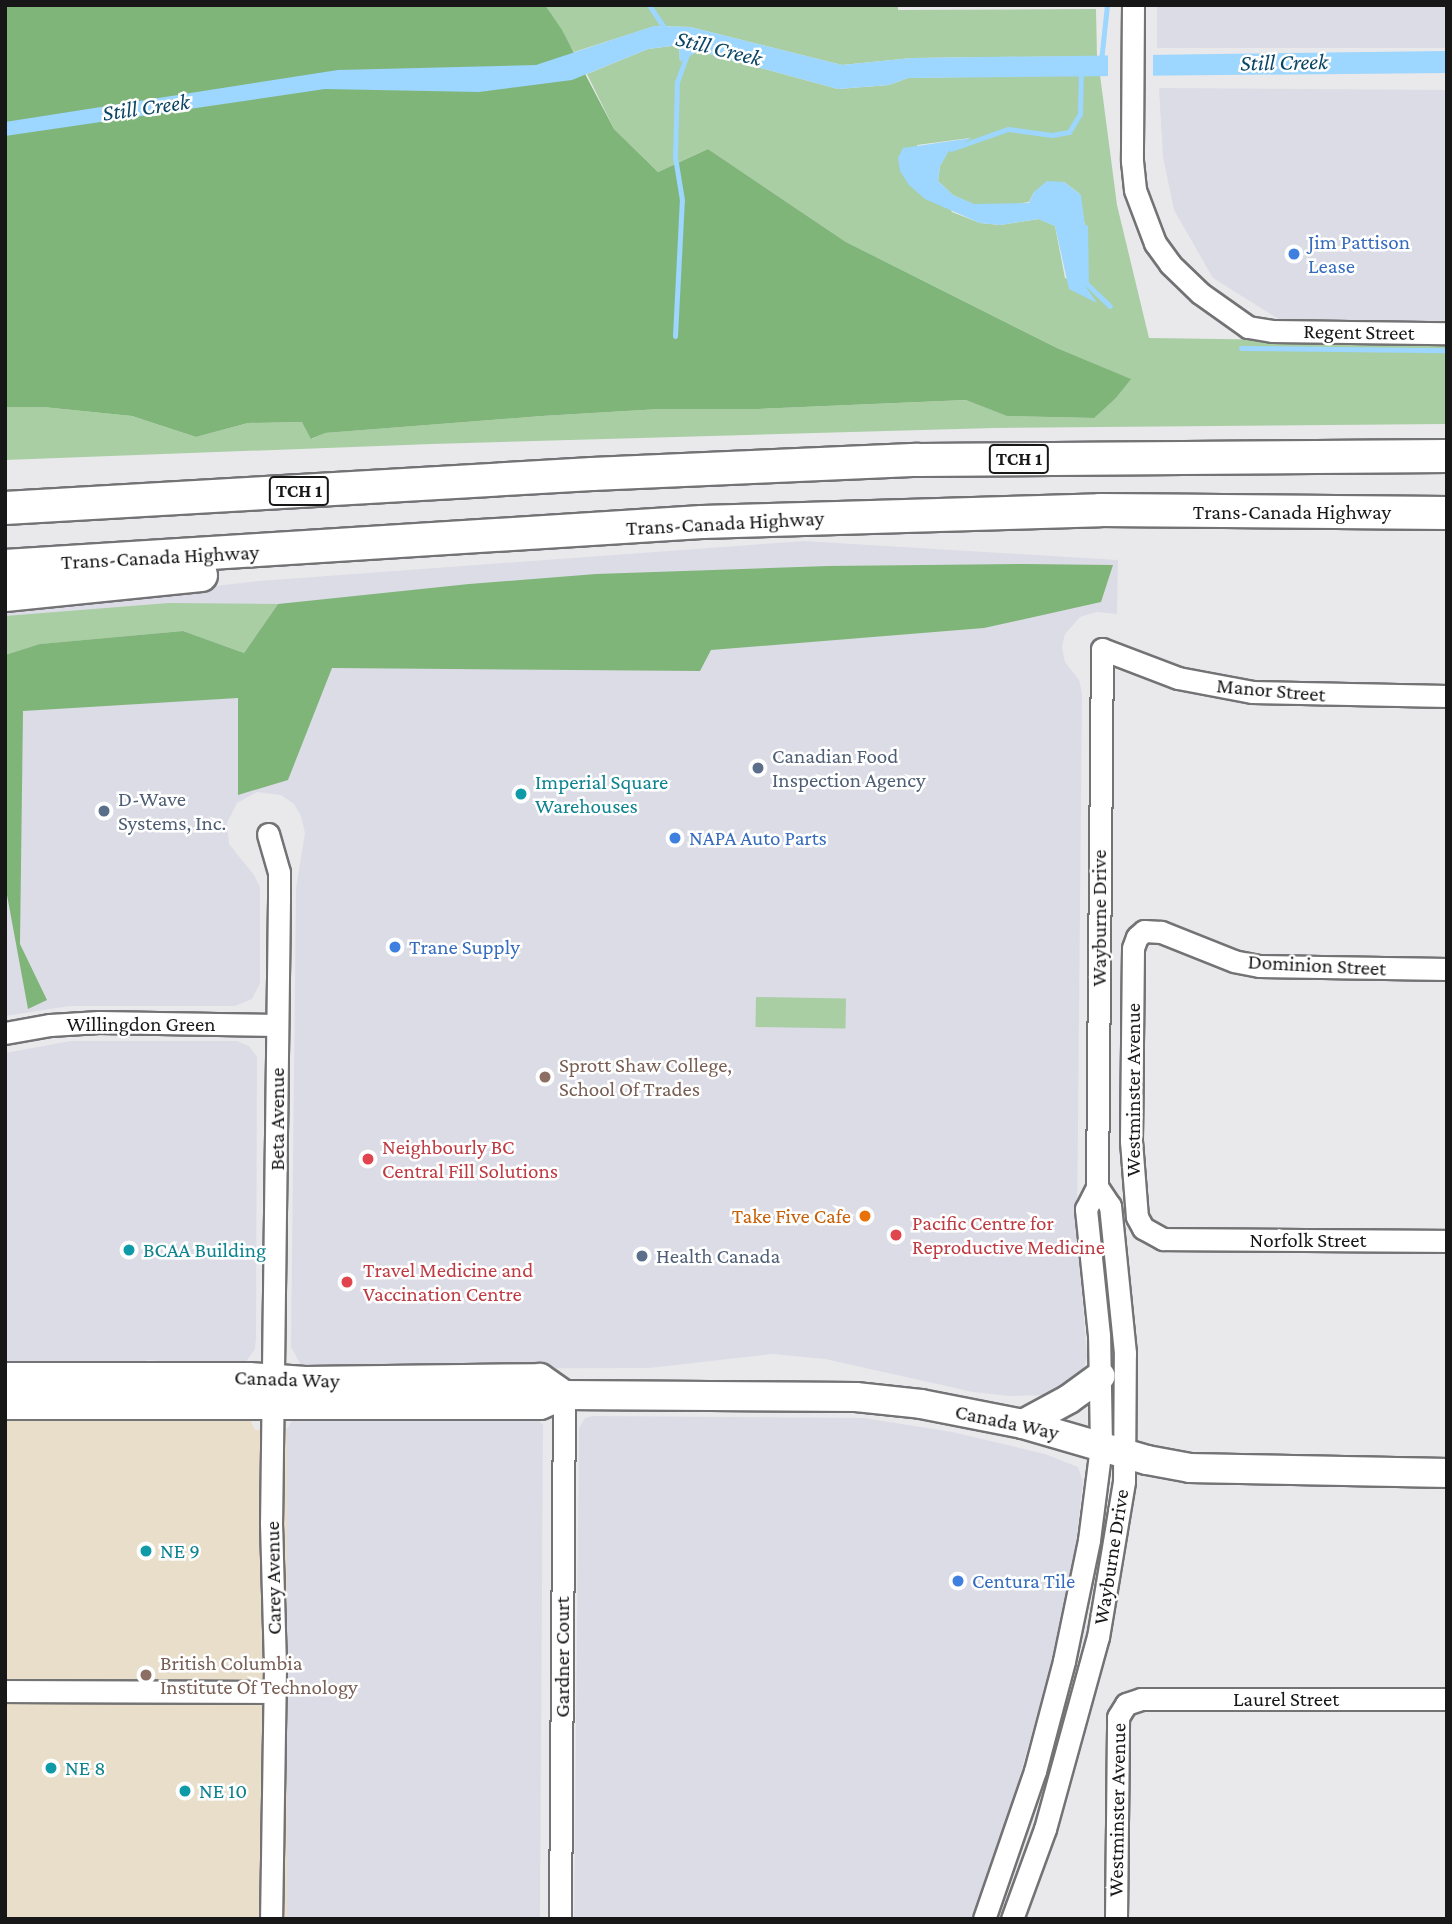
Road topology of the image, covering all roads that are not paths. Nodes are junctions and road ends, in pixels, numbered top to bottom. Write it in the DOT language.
graph roads {
  1 [pos="1133,5"];
  2 [pos="1447,333"];
  3 [pos="1447,456"];
  4 [pos="5,508"];
  5 [pos="1447,513"];
  6 [pos="410,542"];
  7 [pos="5,566"];
  8 [pos="5,596"];
  9 [pos="1102,649"];
  10 [pos="1447,696"];
  11 [pos="268,834"];
  12 [pos="1151,930"];
  13 [pos="1447,969"];
  14 [pos="278,1025"];
  15 [pos="5,1033"];
  16 [pos="1097,1186"];
  17 [pos="1170,1240"];
  18 [pos="1447,1241"];
  19 [pos="1101,1376"];
  20 [pos="5,1377"];
  21 [pos="274,1392"];
  22 [pos="564,1395"];
  23 [pos="5,1405"];
  24 [pos="1023,1424"];
  25 [pos="1113,1449"];
  26 [pos="1447,1473"];
  27 [pos="5,1691"];
  28 [pos="275,1692"];
  29 [pos="1447,1699"];
  30 [pos="1126,1704"];
  31 [pos="271,1919"];
  32 [pos="561,1919"];
  33 [pos="984,1919"];
  34 [pos="1012,1919"];
  35 [pos="1115,1919"];
  1 -- 2 [label="street, Regent Street"];
  3 -- 4 [label="highway, TCH 1"];
  5 -- 6 [label="highway, Trans-Canada Highway"];
  6 -- 7 [label="highway, Trans-Canada Highway"];
  6 -- 8 [label="highway"];
  9 -- 10 [label="street, Manor Street"];
  9 -- 16 [label="street, Wayburne Drive"];
  11 -- 14 [label="street, Beta Avenue"];
  12 -- 13 [label="street, Dominion Street"];
  12 -- 17 [label="street, Westminster Avenue"];
  14 -- 15 [label="street, Willingdon Green"];
  14 -- 21 [label="street, Beta Avenue"];
  16 -- 19 [label="street, Wayburne Drive"];
  16 -- 25 [label="street, Wayburne Drive"];
  17 -- 18 [label="street, Norfolk Street"];
  19 -- 24 [label="main road"];
  19 -- 25 [label="street, Wayburne Drive"];
  20 -- 21 [label="main road, Canada Way"];
  21 -- 22 [label="main road, Canada Way"];
  21 -- 23 [label="main road, Canada Way"];
  21 -- 28 [label="street, Carey Avenue"];
  22 -- 24 [label="main road, Canada Way"];
  22 -- 32 [label="street, Gardner Court"];
  24 -- 25 [label="main road, Canada Way"];
  25 -- 26 [label="main road, Canada Way"];
  25 -- 33 [label="street, Wayburne Drive"];
  25 -- 34 [label="street, Wayburne Drive"];
  27 -- 28 [label="street"];
  28 -- 31 [label="street, Carey Avenue"];
  29 -- 30 [label="street, Laurel Street"];
  30 -- 35 [label="street, Westminster Avenue"];
}
